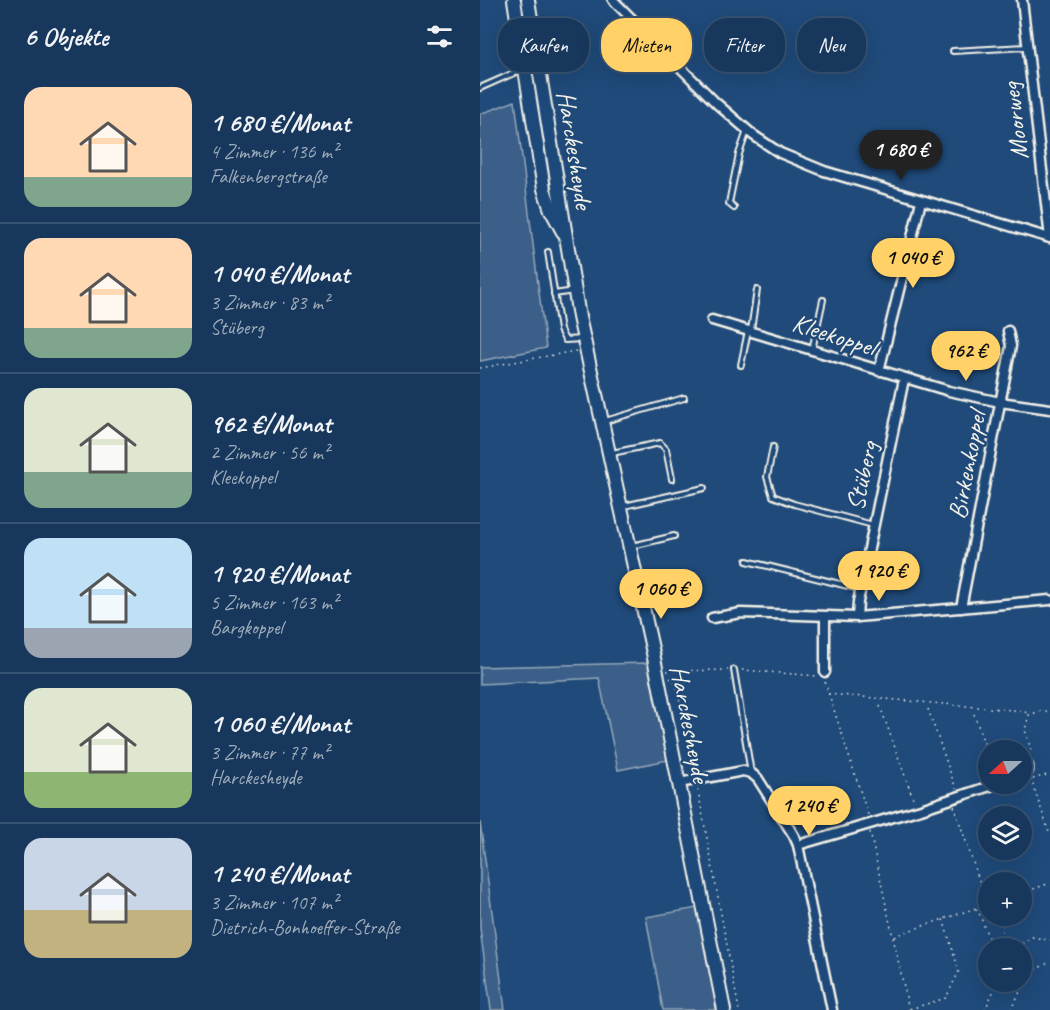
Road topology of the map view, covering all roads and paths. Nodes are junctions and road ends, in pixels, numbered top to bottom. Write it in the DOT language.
graph roads {
  1 [pos="514,0"];
  2 [pos="528,0"];
  3 [pos="613,0"];
  4 [pos="1022,0"];
  5 [pos="517,18"];
  6 [pos="1027,47"];
  7 [pos="953,51"];
  8 [pos="518,72"];
  9 [pos="525,72"];
  10 [pos="480,88"];
  11 [pos="748,130"];
  12 [pos="921,201"];
  13 [pos="734,208"];
  14 [pos="565,236"];
  15 [pos="1050,238"];
  16 [pos="548,252"];
  17 [pos="757,290"];
  18 [pos="574,291"];
  19 [pos="554,294"];
  20 [pos="823,300"];
  21 [pos="712,320"];
  22 [pos="750,330"];
  23 [pos="1008,331"];
  24 [pos="584,344"];
  25 [pos="812,350"];
  26 [pos="741,365"];
  27 [pos="480,368"];
  28 [pos="879,371"];
  29 [pos="904,379"];
  30 [pos="684,398"];
  31 [pos="1000,402"];
  32 [pos="1050,409"];
  33 [pos="601,422"];
  34 [pos="773,447"];
  35 [pos="608,453"];
  36 [pos="672,479"];
  37 [pos="704,489"];
  38 [pos="620,507"];
  39 [pos="874,525"];
  40 [pos="674,536"];
  41 [pos="629,547"];
  42 [pos="747,561"];
  43 [pos="861,589"];
  44 [pos="1050,600"];
  45 [pos="961,608"];
  46 [pos="825,617"];
  47 [pos="857,617"];
  48 [pos="712,618"];
  49 [pos="663,670"];
  50 [pos="734,670"];
  51 [pos="825,672"];
  52 [pos="828,694"];
  53 [pos="880,705"];
  54 [pos="928,709"];
  55 [pos="1050,713"];
  56 [pos="974,714"];
  57 [pos="1029,715"];
  58 [pos="983,740"];
  59 [pos="1028,740"];
  60 [pos="751,772"];
  61 [pos="1050,774"];
  62 [pos="1032,776"];
  63 [pos="696,780"];
  64 [pos="679,783"];
  65 [pos="978,790"];
  66 [pos="1032,792"];
  67 [pos="955,797"];
  68 [pos="917,810"];
  69 [pos="870,824"];
  70 [pos="1050,835"];
  71 [pos="798,845"];
  72 [pos="978,875"];
  73 [pos="1050,883"];
  74 [pos="1032,889"];
  75 [pos="978,908"];
  76 [pos="975,909"];
  77 [pos="943,919"];
  78 [pos="1003,926"];
  79 [pos="894,938"];
  80 [pos="988,938"];
  81 [pos="1002,938"];
  82 [pos="1031,938"];
  83 [pos="1050,940"];
  84 [pos="1050,962"];
  85 [pos="1033,970"];
  86 [pos="993,992"];
  87 [pos="724,1010"];
  88 [pos="739,1010"];
  89 [pos="832,1010"];
  90 [pos="909,1010"];
  91 [pos="985,1010"];
  92 [pos="1011,1010"];
  1 -- 5 [label="main road, Harckesheyde"];
  2 -- 14 [label="main road, Harckesheyde"];
  3 -- 11 [label="street"];
  4 -- 6 [label="street, Moorweg"];
  6 -- 7 [label="lane"];
  6 -- 15 [label="street, Moorweg"];
  8 -- 10 [label="lane"];
  9 -- 14 [label="main road, Harckesheyde"];
  11 -- 12 [label="street"];
  11 -- 13 [label="lane"];
  12 -- 15 [label="street"];
  12 -- 28 [label="street"];
  14 -- 18 [label="main road, Harckesheyde"];
  16 -- 19 [label="lane"];
  17 -- 22 [label="lane"];
  18 -- 19 [label="lane"];
  18 -- 24 [label="main road, Harckesheyde"];
  19 -- 24 [label="lane"];
  20 -- 25 [label="lane"];
  21 -- 22 [label="street, Kleekoppel"];
  22 -- 25 [label="street, Kleekoppel"];
  22 -- 26 [label="lane"];
  23 -- 31 [label="street, Birkenkoppel"];
  24 -- 27 [label="path"];
  24 -- 33 [label="main road, Harckesheyde"];
  25 -- 28 [label="street, Kleekoppel"];
  28 -- 29 [label="street, Kleekoppel"];
  29 -- 31 [label="street, Kleekoppel"];
  29 -- 39 [label="street, Stüberg"];
  30 -- 33 [label="lane"];
  31 -- 32 [label="street, Kleekoppel"];
  31 -- 45 [label="street, Birkenkoppel"];
  33 -- 35 [label="main road, Harckesheyde"];
  34 -- 39 [label="lane"];
  35 -- 36 [label="lane"];
  35 -- 38 [label="main road, Harckesheyde"];
  37 -- 38 [label="lane"];
  38 -- 41 [label="main road, Harckesheyde"];
  39 -- 43 [label="street, Stüberg"];
  40 -- 41 [label="lane"];
  41 -- 64 [label="main road, Harckesheyde"];
  42 -- 43 [label="lane"];
  43 -- 47 [label="street, Stüberg"];
  44 -- 45 [label="street"];
  45 -- 47 [label="street"];
  46 -- 47 [label="street"];
  46 -- 48 [label="street"];
  46 -- 51 [label="street"];
  49 -- 50 [label="path"];
  50 -- 52 [label="path"];
  50 -- 60 [label="lane"];
  52 -- 57 [label="path"];
  52 -- 69 [label="path"];
  53 -- 68 [label="path"];
  54 -- 67 [label="path"];
  55 -- 57 [label="path"];
  56 -- 58 [label="path"];
  57 -- 59 [label="path"];
  60 -- 63 [label="street"];
  60 -- 71 [label="street"];
  61 -- 62 [label="path"];
  63 -- 64 [label="street"];
  63 -- 88 [label="path"];
  64 -- 87 [label="main road, Harckesheyde"];
  65 -- 67 [label="street"];
  66 -- 70 [label="path"];
  67 -- 68 [label="street"];
  67 -- 72 [label="path"];
  68 -- 69 [label="street"];
  69 -- 71 [label="street"];
  69 -- 79 [label="path"];
  71 -- 89 [label="street"];
  73 -- 74 [label="path"];
  75 -- 76 [label="path"];
  76 -- 77 [label="path"];
  76 -- 80 [label="path"];
  77 -- 79 [label="path"];
  77 -- 90 [label="path"];
  78 -- 81 [label="path"];
  79 -- 90 [label="path"];
  82 -- 83 [label="path"];
  84 -- 85 [label="path"];
  85 -- 92 [label="path"];
  86 -- 91 [label="path"];
}
